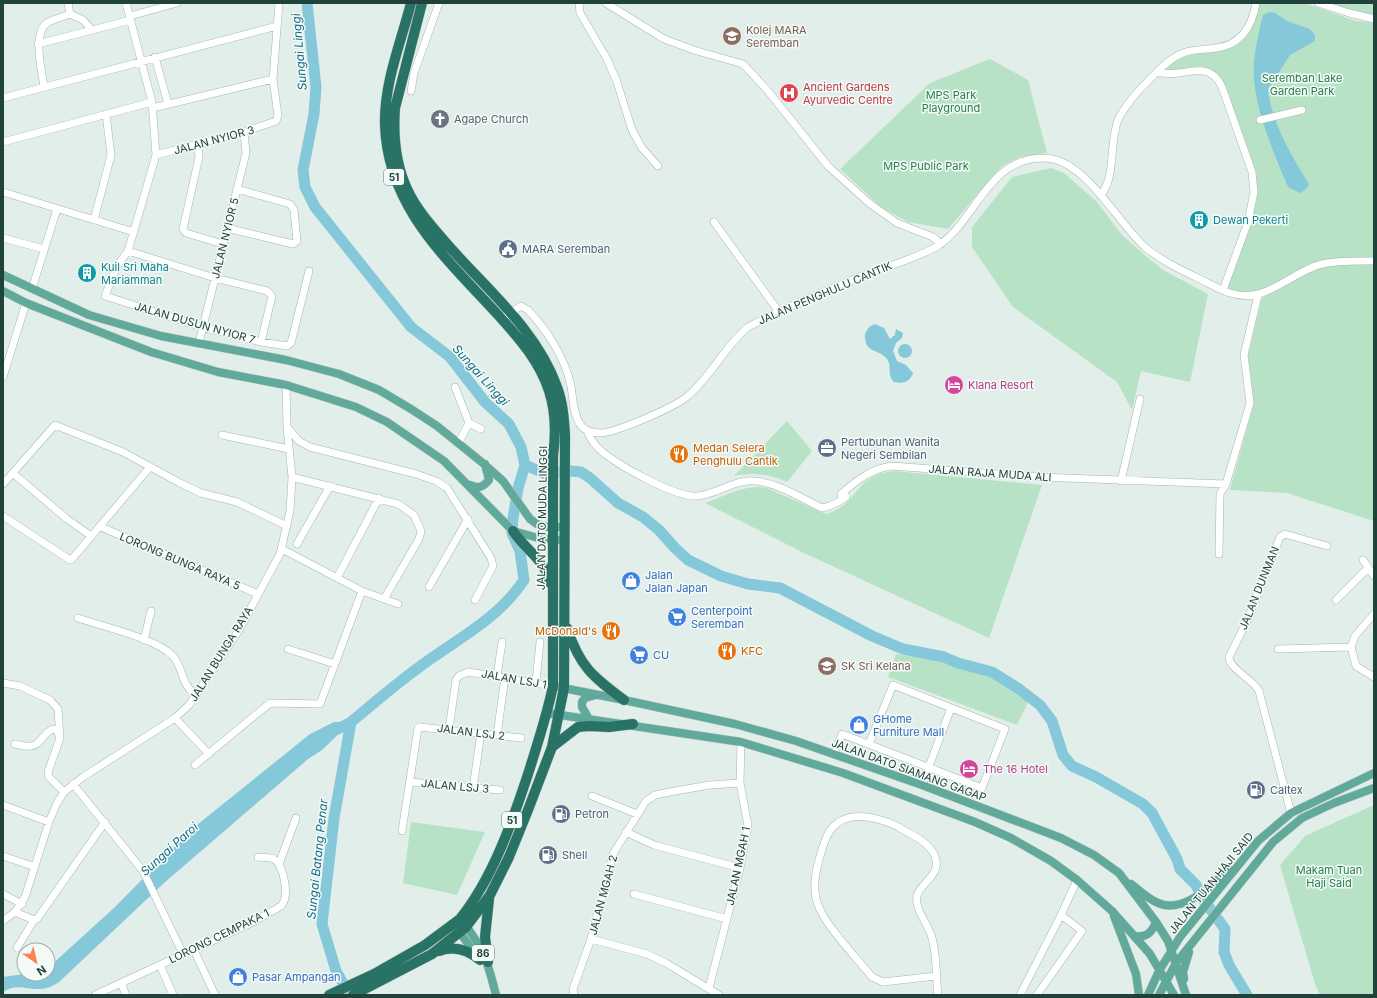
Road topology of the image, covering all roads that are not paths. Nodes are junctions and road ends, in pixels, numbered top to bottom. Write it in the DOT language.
graph roads {
  1 [pos="68,3"];
  2 [pos="126,3"];
  3 [pos="175,3"];
  4 [pos="279,3"];
  5 [pos="411,3"];
  6 [pos="422,3"];
  7 [pos="439,3"];
  8 [pos="579,3"];
  9 [pos="606,3"];
  10 [pos="1256,3"];
  11 [pos="1318,3"];
  12 [pos="70,14"];
  13 [pos="130,18"];
  14 [pos="1374,18"];
  15 [pos="277,26"];
  16 [pos="92,30"];
  17 [pos="38,44"];
  18 [pos="155,57"];
  19 [pos="142,61"];
  20 [pos="1158,72"];
  21 [pos="273,79"];
  22 [pos="44,87"];
  23 [pos="411,91"];
  24 [pos="3,97"];
  25 [pos="168,104"];
  26 [pos="152,105"];
  27 [pos="1302,110"];
  28 [pos="106,114"];
  29 [pos="1260,120"];
  30 [pos="244,132"];
  31 [pos="3,142"];
  32 [pos="198,144"];
  33 [pos="156,155"];
  34 [pos="658,166"];
  35 [pos="237,189"];
  36 [pos="3,192"];
  37 [pos="1100,195"];
  38 [pos="56,209"];
  39 [pos="94,220"];
  40 [pos="714,222"];
  41 [pos="227,228"];
  42 [pos="134,232"];
  43 [pos="3,238"];
  44 [pos="223,244"];
  45 [pos="941,244"];
  46 [pos="44,249"];
  47 [pos="128,251"];
  48 [pos="1374,261"];
  49 [pos="309,272"];
  50 [pos="3,275"];
  51 [pos="215,278"];
  52 [pos="32,289"];
  53 [pos="1223,290"];
  54 [pos="3,291"];
  55 [pos="1258,295"];
  56 [pos="26,303"];
  57 [pos="779,312"];
  58 [pos="505,316"];
  59 [pos="202,327"];
  60 [pos="261,342"];
  61 [pos="198,343"];
  62 [pos="6,358"];
  63 [pos="3,377"];
  64 [pos="286,385"];
  65 [pos="455,387"];
  66 [pos="1140,399"];
  67 [pos="469,423"];
  68 [pos="286,426"];
  69 [pos="481,429"];
  70 [pos="587,430"];
  71 [pos="222,436"];
  72 [pos="459,442"];
  73 [pos="289,449"];
  74 [pos="484,464"];
  75 [pos="150,467"];
  76 [pos="14,474"];
  77 [pos="292,477"];
  78 [pos="1121,481"];
  79 [pos="3,484"];
  80 [pos="1226,484"];
  81 [pos="469,485"];
  82 [pos="330,486"];
  83 [pos="379,498"];
  84 [pos="3,516"];
  85 [pos="468,520"];
  86 [pos="287,526"];
  87 [pos="101,527"];
  88 [pos="553,527"];
  89 [pos="564,527"];
  90 [pos="513,531"];
  91 [pos="92,536"];
  92 [pos="553,540"];
  93 [pos="564,540"];
  94 [pos="297,544"];
  95 [pos="1326,546"];
  96 [pos="282,548"];
  97 [pos="1220,554"];
  98 [pos="1363,560"];
  99 [pos="1368,568"];
  100 [pos="1374,576"];
  101 [pos="337,578"];
  102 [pos="429,587"];
  103 [pos="362,591"];
  104 [pos="258,594"];
  105 [pos="552,594"];
  106 [pos="384,599"];
  107 [pos="475,600"];
  108 [pos="1336,600"];
  109 [pos="398,604"];
  110 [pos="152,611"];
  111 [pos="1374,614"];
  112 [pos="78,618"];
  113 [pos="565,621"];
  114 [pos="144,640"];
  115 [pos="502,642"];
  116 [pos="540,642"];
  117 [pos="1351,647"];
  118 [pos="288,649"];
  119 [pos="1278,649"];
  120 [pos="336,664"];
  121 [pos="497,676"];
  122 [pos="505,677"];
  123 [pos="1374,677"];
  124 [pos="536,682"];
  125 [pos="3,683"];
  126 [pos="553,686"];
  127 [pos="564,688"];
  128 [pos="598,695"];
  129 [pos="196,696"];
  130 [pos="624,700"];
  131 [pos="951,708"];
  132 [pos="547,713"];
  133 [pos="559,715"];
  134 [pos="175,718"];
  135 [pos="589,719"];
  136 [pos="633,724"];
  137 [pos="450,729"];
  138 [pos="481,733"];
  139 [pos="497,735"];
  140 [pos="60,738"];
  141 [pos="521,738"];
  142 [pos="741,742"];
  143 [pos="15,744"];
  144 [pos="869,744"];
  145 [pos="552,746"];
  146 [pos="209,754"];
  147 [pos="834,754"];
  148 [pos="195,765"];
  149 [pos="928,767"];
  150 [pos="1374,773"];
  151 [pos="410,782"];
  152 [pos="740,783"];
  153 [pos="73,784"];
  154 [pos="922,785"];
  155 [pos="473,788"];
  156 [pos="1374,788"];
  157 [pos="500,790"];
  158 [pos="64,792"];
  159 [pos="592,796"];
  160 [pos="3,805"];
  161 [pos="1291,813"];
  162 [pos="637,814"];
  163 [pos="296,818"];
  164 [pos="49,822"];
  165 [pos="106,822"];
  166 [pos="402,831"];
  167 [pos="626,832"];
  168 [pos="1246,854"];
  169 [pos="3,856"];
  170 [pos="258,857"];
  171 [pos="279,864"];
  172 [pos="35,867"];
  173 [pos="740,868"];
  174 [pos="1119,873"];
  175 [pos="1076,880"];
  176 [pos="3,894"];
  177 [pos="634,894"];
  178 [pos="490,895"];
  179 [pos="22,904"];
  180 [pos="1112,911"];
  181 [pos="15,912"];
  182 [pos="1061,915"];
  183 [pos="727,919"];
  184 [pos="34,920"];
  185 [pos="3,921"];
  186 [pos="1156,922"];
  187 [pos="460,925"];
  188 [pos="1135,936"];
  189 [pos="591,939"];
  190 [pos="21,942"];
  191 [pos="1191,945"];
  192 [pos="194,950"];
  193 [pos="1172,950"];
  194 [pos="183,954"];
  195 [pos="432,954"];
  196 [pos="484,961"];
  197 [pos="1176,963"];
  198 [pos="160,965"];
  199 [pos="936,976"];
  200 [pos="1163,976"];
  201 [pos="120,983"];
  202 [pos="1184,986"];
  203 [pos="709,988"];
  204 [pos="96,995"];
  205 [pos="126,995"];
  206 [pos="173,995"];
  207 [pos="215,995"];
  208 [pos="329,995"];
  209 [pos="354,995"];
  210 [pos="496,995"];
  211 [pos="574,995"];
  212 [pos="718,995"];
  213 [pos="938,995"];
  214 [pos="1020,995"];
  215 [pos="1037,995"];
  216 [pos="1139,995"];
  217 [pos="1148,995"];
  218 [pos="1159,995"];
  219 [pos="1174,995"];
  220 [pos="1186,995"];
  1 -- 12 [label="street"];
  2 -- 13 [label="street"];
  3 -- 13 [label="street"];
  4 -- 15 [label="street"];
  5 -- 58 [label="highway, JALAN DATO MUDA LINGGI / 51"];
  6 -- 58 [label="highway, JALAN DATO MUDA LINGGI / 51"];
  7 -- 23 [label="street"];
  8 -- 34 [label="street"];
  9 -- 45 [label="street"];
  10 -- 20 [label="street"];
  11 -- 14 [label="street"];
  12 -- 16 [label="street"];
  12 -- 17 [label="street"];
  13 -- 16 [label="street"];
  13 -- 19 [label="street"];
  15 -- 18 [label="street"];
  15 -- 21 [label="street"];
  16 -- 17 [label="street"];
  17 -- 22 [label="street"];
  18 -- 19 [label="street"];
  18 -- 25 [label="street"];
  19 -- 22 [label="street"];
  19 -- 26 [label="street"];
  20 -- 37 [label="street"];
  20 -- 53 [label="street"];
  21 -- 25 [label="street"];
  21 -- 30 [label="street, JALAN NYIOR 3"];
  22 -- 24 [label="street"];
  25 -- 26 [label="street"];
  26 -- 28 [label="street"];
  26 -- 33 [label="street"];
  27 -- 29 [label="street"];
  28 -- 31 [label="street"];
  28 -- 39 [label="street"];
  30 -- 32 [label="street, JALAN NYIOR 3"];
  30 -- 35 [label="street, JALAN NYIOR 5"];
  32 -- 33 [label="street, JALAN NYIOR 3"];
  32 -- 44 [label="street"];
  33 -- 42 [label="street"];
  35 -- 41 [label="street, JALAN NYIOR 5"];
  35 -- 41 [label="street"];
  36 -- 38 [label="street"];
  37 -- 45 [label="street, JALAN PENGHULU CANTIK"];
  37 -- 53 [label="street, JALAN PENGHULU CANTIK"];
  38 -- 39 [label="street"];
  38 -- 46 [label="street"];
  39 -- 42 [label="street"];
  40 -- 57 [label="street"];
  41 -- 44 [label="street, JALAN NYIOR 5"];
  42 -- 47 [label="street"];
  43 -- 46 [label="street"];
  44 -- 51 [label="street, JALAN NYIOR 5"];
  45 -- 57 [label="street, JALAN PENGHULU CANTIK"];
  46 -- 52 [label="street"];
  47 -- 51 [label="street"];
  47 -- 59 [label="street, JALAN DUSUN NYIOR 7"];
  48 -- 55 [label="street"];
  49 -- 60 [label="street, JALAN DUSUN NYIOR 7"];
  50 -- 52 [label="main road"];
  51 -- 59 [label="street, JALAN NYIOR 5"];
  51 -- 60 [label="street"];
  52 -- 61 [label="main road"];
  53 -- 55 [label="street, JALAN PENGHULU CANTIK"];
  54 -- 56 [label="main road"];
  55 -- 80 [label="street"];
  56 -- 62 [label="street"];
  56 -- 64 [label="main road"];
  57 -- 70 [label="street, JALAN PENGHULU CANTIK"];
  58 -- 70 [label="street"];
  58 -- 88 [label="highway, JALAN DATO MUDA LINGGI / 51"];
  58 -- 89 [label="highway, JALAN DATO MUDA LINGGI / 51"];
  59 -- 60 [label="street, JALAN DUSUN NYIOR 7"];
  59 -- 61 [label="street, JALAN NYIOR 5"];
  61 -- 72 [label="main road"];
  62 -- 63 [label="street"];
  64 -- 68 [label="street, JALAN BUNGA RAYA"];
  64 -- 81 [label="main road"];
  65 -- 67 [label="street"];
  66 -- 78 [label="street"];
  67 -- 69 [label="street"];
  67 -- 72 [label="street"];
  68 -- 73 [label="street, JALAN BUNGA RAYA"];
  68 -- 85 [label="street"];
  70 -- 78 [label="street, JALAN RAJA MUDA ALI"];
  71 -- 73 [label="street"];
  72 -- 74 [label="main road"];
  73 -- 77 [label="street, JALAN BUNGA RAYA"];
  74 -- 81 [label="main road"];
  74 -- 88 [label="main road"];
  75 -- 76 [label="street"];
  75 -- 86 [label="street"];
  75 -- 87 [label="street"];
  76 -- 79 [label="street"];
  76 -- 91 [label="street"];
  77 -- 82 [label="street"];
  77 -- 86 [label="street, JALAN BUNGA RAYA"];
  78 -- 80 [label="street, JALAN RAJA MUDA ALI"];
  80 -- 97 [label="street"];
  81 -- 90 [label="main road"];
  82 -- 83 [label="street"];
  82 -- 94 [label="street"];
  83 -- 101 [label="street"];
  83 -- 106 [label="street"];
  84 -- 91 [label="street"];
  85 -- 102 [label="street"];
  85 -- 107 [label="street"];
  86 -- 96 [label="street, JALAN BUNGA RAYA"];
  87 -- 91 [label="street"];
  87 -- 104 [label="street, LORONG BUNGA RAYA 5"];
  88 -- 89 [label="main road"];
  88 -- 92 [label="highway, JALAN DATO MUDA LINGGI / 51"];
  89 -- 93 [label="highway, JALAN DATO MUDA LINGGI / 51"];
  90 -- 92 [label="main road"];
  90 -- 105 [label="highway"];
  92 -- 93 [label="main road"];
  92 -- 105 [label="highway, JALAN DATO MUDA LINGGI / 51"];
  93 -- 113 [label="highway, JALAN DATO MUDA LINGGI / 51"];
  95 -- 161 [label="street, JALAN DUNMAN"];
  96 -- 101 [label="street"];
  96 -- 104 [label="street, JALAN BUNGA RAYA"];
  98 -- 99 [label="street"];
  99 -- 100 [label="street"];
  99 -- 108 [label="street"];
  101 -- 103 [label="street"];
  103 -- 106 [label="street"];
  103 -- 120 [label="street"];
  104 -- 129 [label="street, JALAN BUNGA RAYA"];
  105 -- 126 [label="highway, JALAN DATO MUDA LINGGI / 51"];
  106 -- 109 [label="street"];
  110 -- 114 [label="street"];
  111 -- 117 [label="street"];
  112 -- 114 [label="street"];
  113 -- 127 [label="highway, JALAN DATO MUDA LINGGI / 51"];
  113 -- 130 [label="highway"];
  114 -- 129 [label="street"];
  115 -- 121 [label="street"];
  116 -- 124 [label="street"];
  117 -- 119 [label="street"];
  117 -- 123 [label="street"];
  118 -- 120 [label="street"];
  120 -- 146 [label="street"];
  121 -- 122 [label="street, JALAN LSJ 1"];
  121 -- 137 [label="street, JALAN LSJ 1"];
  122 -- 124 [label="street, JALAN LSJ 1"];
  122 -- 139 [label="street"];
  124 -- 126 [label="street, JALAN LSJ 1"];
  125 -- 140 [label="street"];
  126 -- 127 [label="main road, JALAN DATO SIAMANG GAGAP"];
  126 -- 132 [label="highway, JALAN DATO MUDA LINGGI / 51"];
  127 -- 128 [label="main road, JALAN DATO SIAMANG GAGAP"];
  127 -- 133 [label="highway, JALAN DATO MUDA LINGGI / 51"];
  128 -- 130 [label="main road, JALAN DATO SIAMANG GAGAP"];
  128 -- 135 [label="main road"];
  129 -- 134 [label="street, JALAN BUNGA RAYA"];
  130 -- 147 [label="main road, JALAN DATO SIAMANG GAGAP"];
  131 -- 144 [label="street"];
  131 -- 149 [label="street"];
  131 -- 149 [label="street"];
  132 -- 133 [label="main road"];
  132 -- 187 [label="highway, JALAN DATO MUDA LINGGI / 51"];
  133 -- 135 [label="main road"];
  133 -- 145 [label="highway, JALAN DATO MUDA LINGGI / 51"];
  134 -- 146 [label="street"];
  134 -- 153 [label="street, JALAN BUNGA RAYA"];
  135 -- 136 [label="main road"];
  136 -- 142 [label="main road"];
  136 -- 145 [label="highway"];
  137 -- 138 [label="street, JALAN LSJ 2"];
  137 -- 151 [label="street, JALAN LSJ 2"];
  138 -- 139 [label="street, JALAN LSJ 2"];
  138 -- 155 [label="street"];
  139 -- 141 [label="street, JALAN LSJ 2"];
  140 -- 143 [label="street"];
  140 -- 158 [label="street"];
  142 -- 152 [label="street, JALAN MGAH 1"];
  142 -- 175 [label="main road"];
  144 -- 147 [label="street"];
  144 -- 149 [label="street"];
  145 -- 178 [label="highway, JALAN DATO MUDA LINGGI / 51"];
  146 -- 148 [label="street"];
  147 -- 154 [label="main road, JALAN DATO SIAMANG GAGAP"];
  149 -- 154 [label="street"];
  150 -- 161 [label="main road, JALAN TUAN HAJI SAID"];
  151 -- 155 [label="street, JALAN LSJ 3"];
  151 -- 166 [label="street"];
  152 -- 162 [label="street, JALAN MGAH 2"];
  152 -- 173 [label="street, JALAN MGAH 1"];
  153 -- 158 [label="street, JALAN BUNGA RAYA"];
  153 -- 165 [label="street"];
  154 -- 174 [label="main road, JALAN DATO SIAMANG GAGAP"];
  155 -- 157 [label="street, JALAN LSJ 3"];
  156 -- 191 [label="main road, JALAN TUAN HAJI SAID"];
  158 -- 164 [label="street, JALAN BUNGA RAYA"];
  159 -- 162 [label="street"];
  160 -- 164 [label="street"];
  161 -- 168 [label="main road, JALAN TUAN HAJI SAID"];
  162 -- 167 [label="street, JALAN MGAH 2"];
  163 -- 171 [label="street"];
  164 -- 172 [label="street, JALAN BUNGA RAYA"];
  165 -- 184 [label="street"];
  165 -- 194 [label="street"];
  167 -- 173 [label="street"];
  167 -- 189 [label="street, JALAN MGAH 2"];
  168 -- 174 [label="main road"];
  168 -- 193 [label="main road, JALAN TUAN HAJI SAID"];
  169 -- 172 [label="street"];
  170 -- 171 [label="street"];
  171 -- 192 [label="street, LORONG CEMPAKA 1"];
  172 -- 179 [label="street, JALAN BUNGA RAYA"];
  173 -- 183 [label="street, JALAN MGAH 1"];
  174 -- 186 [label="main road, JALAN DATO SIAMANG GAGAP"];
  175 -- 180 [label="main road"];
  175 -- 182 [label="street"];
  176 -- 179 [label="street"];
  177 -- 183 [label="street"];
  178 -- 187 [label="highway, JALAN DATO MUDA LINGGI / 51"];
  178 -- 196 [label="highway"];
  179 -- 181 [label="street, JALAN BUNGA RAYA"];
  180 -- 188 [label="main road"];
  180 -- 216 [label="main road"];
  181 -- 184 [label="street"];
  181 -- 185 [label="street, JALAN BUNGA RAYA"];
  182 -- 214 [label="street"];
  182 -- 215 [label="street"];
  183 -- 203 [label="street, JALAN MGAH 1"];
  184 -- 190 [label="street"];
  186 -- 188 [label="main road"];
  186 -- 193 [label="main road, JALAN DATO SIAMANG GAGAP"];
  187 -- 195 [label="highway, JALAN DATO MUDA LINGGI / 51"];
  187 -- 196 [label="main road, 86"];
  187 -- 208 [label="highway, JALAN DATO MUDA LINGGI / 51"];
  188 -- 200 [label="main road"];
  189 -- 203 [label="street"];
  189 -- 211 [label="street, JALAN MGAH 2"];
  191 -- 197 [label="main road, JALAN TUAN HAJI SAID"];
  191 -- 202 [label="main road"];
  192 -- 194 [label="street, LORONG CEMPAKA 1"];
  192 -- 207 [label="street"];
  193 -- 197 [label="main road, JALAN DATO SIAMANG GAGAP"];
  193 -- 200 [label="main road, JALAN TUAN HAJI SAID"];
  194 -- 198 [label="street, LORONG CEMPAKA 1"];
  195 -- 196 [label="highway"];
  195 -- 209 [label="highway, JALAN DATO MUDA LINGGI / 51"];
  196 -- 210 [label="main road, 86"];
  197 -- 200 [label="main road, JALAN TUAN HAJI SAID"];
  197 -- 202 [label="main road, JALAN DATO SIAMANG GAGAP"];
  198 -- 201 [label="street, LORONG CEMPAKA 1"];
  198 -- 206 [label="street"];
  199 -- 199 [label="street"];
  199 -- 213 [label="street"];
  200 -- 217 [label="main road"];
  200 -- 218 [label="main road"];
  200 -- 219 [label="main road"];
  201 -- 204 [label="street, LORONG CEMPAKA 1"];
  201 -- 205 [label="street"];
  202 -- 220 [label="main road"];
  203 -- 212 [label="street"];
}
